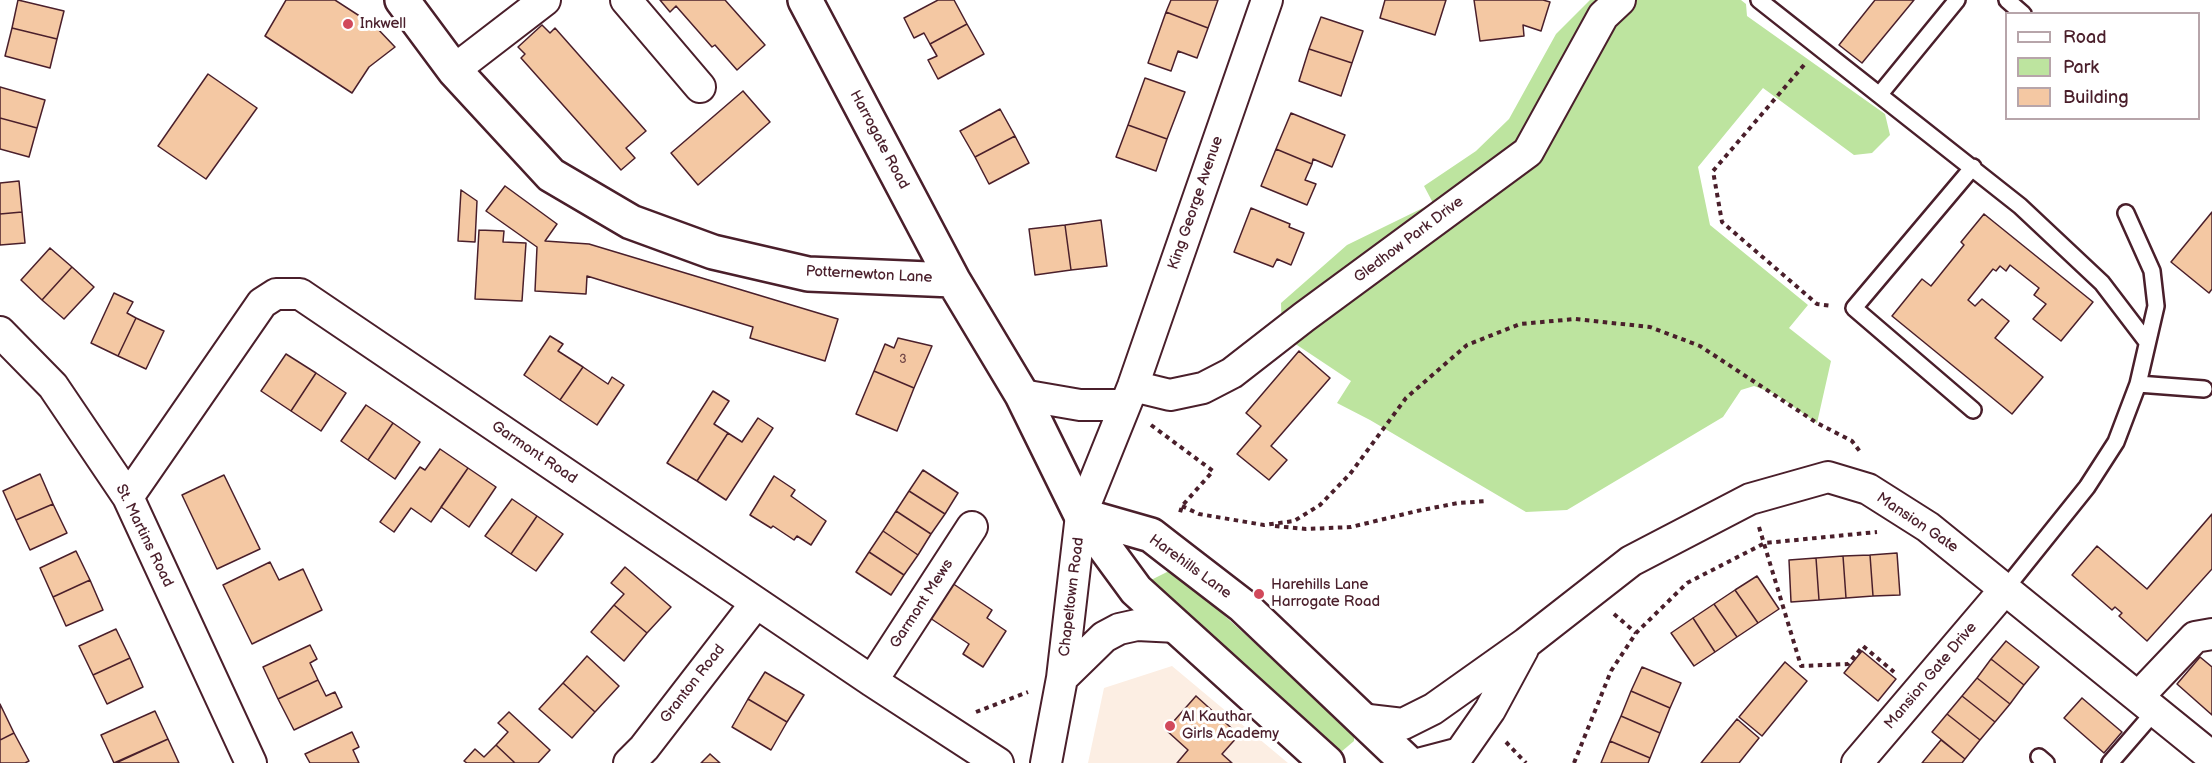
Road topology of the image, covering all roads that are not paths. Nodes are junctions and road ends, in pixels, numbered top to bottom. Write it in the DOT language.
graph roads {
  1 [pos="402,0"];
  2 [pos="545,0"];
  3 [pos="626,0"];
  4 [pos="805,0"];
  5 [pos="1267,0"];
  6 [pos="1620,0"];
  7 [pos="1759,0"];
  8 [pos="1957,0"];
  9 [pos="2007,0"];
  10 [pos="2021,12"];
  11 [pos="454,70"];
  12 [pos="700,87"];
  13 [pos="1880,94"];
  14 [pos="1973,167"];
  15 [pos="2126,213"];
  16 [pos="953,280"];
  17 [pos="0,332"];
  18 [pos="2147,342"];
  19 [pos="2138,384"];
  20 [pos="2204,389"];
  21 [pos="1022,395"];
  22 [pos="1129,395"];
  23 [pos="1973,410"];
  24 [pos="128,497"];
  25 [pos="1081,515"];
  26 [pos="972,527"];
  27 [pos="2006,588"];
  28 [pos="756,603"];
  29 [pos="1177,627"];
  30 [pos="2212,634"];
  31 [pos="1526,643"];
  32 [pos="1062,678"];
  33 [pos="872,681"];
  34 [pos="2147,704"];
  35 [pos="1433,709"];
  36 [pos="1360,719"];
  37 [pos="2212,757"];
  38 [pos="1459,758"];
  39 [pos="251,763"];
  40 [pos="629,763"];
  41 [pos="998,763"];
  42 [pos="1046,763"];
  43 [pos="1327,763"];
  44 [pos="1410,763"];
  45 [pos="1422,763"];
  46 [pos="1857,763"];
  47 [pos="2110,763"];
  1 -- 11 [label="main road, Potternewton Lane"];
  2 -- 11 [label="street"];
  3 -- 12 [label="street"];
  4 -- 16 [label="main road, Harrogate Road"];
  5 -- 22 [label="street, King George Avenue"];
  6 -- 22 [label="street, Gledhow Park Drive"];
  7 -- 13 [label="lane"];
  8 -- 13 [label="lane"];
  9 -- 10 [label="lane"];
  11 -- 16 [label="main road, Potternewton Lane"];
  13 -- 14 [label="lane"];
  14 -- 18 [label="lane"];
  14 -- 23 [label="lane"];
  15 -- 18 [label="lane"];
  16 -- 21 [label="main road, Potternewton Lane"];
  17 -- 24 [label="street, St. Martins Road"];
  18 -- 19 [label="lane"];
  19 -- 20 [label="lane"];
  19 -- 27 [label="lane"];
  21 -- 22 [label="street"];
  21 -- 25 [label="main road, Potternewton Lane"];
  22 -- 25 [label="street, King George Avenue"];
  24 -- 28 [label="street, Garmont Road"];
  24 -- 39 [label="street, St. Martins Road"];
  25 -- 29 [label="main road"];
  25 -- 32 [label="street, Chapeltown Road"];
  25 -- 36 [label="main road, Harehills Lane"];
  26 -- 33 [label="street, Garmont Mews"];
  27 -- 31 [label="street, Mansion Gate"];
  27 -- 34 [label="street, Mansion Gate"];
  27 -- 46 [label="street, Mansion Gate Drive"];
  28 -- 33 [label="street, Garmont Road"];
  28 -- 40 [label="street, Granton Road"];
  29 -- 32 [label="street, Chapeltown Road"];
  29 -- 43 [label="main road"];
  30 -- 34 [label="street"];
  31 -- 35 [label="street, Mansion Gate"];
  31 -- 38 [label="street, Mansion Gate"];
  32 -- 42 [label="street, Chapeltown Road"];
  33 -- 41 [label="street, Garmont Road"];
  34 -- 37 [label="street, Mansion Gate"];
  34 -- 47 [label="lane"];
  35 -- 36 [label="street, Mansion Gate"];
  35 -- 44 [label="street"];
  36 -- 44 [label="main road, Harehills Lane"];
  38 -- 45 [label="street, Mansion Gate"];
}
